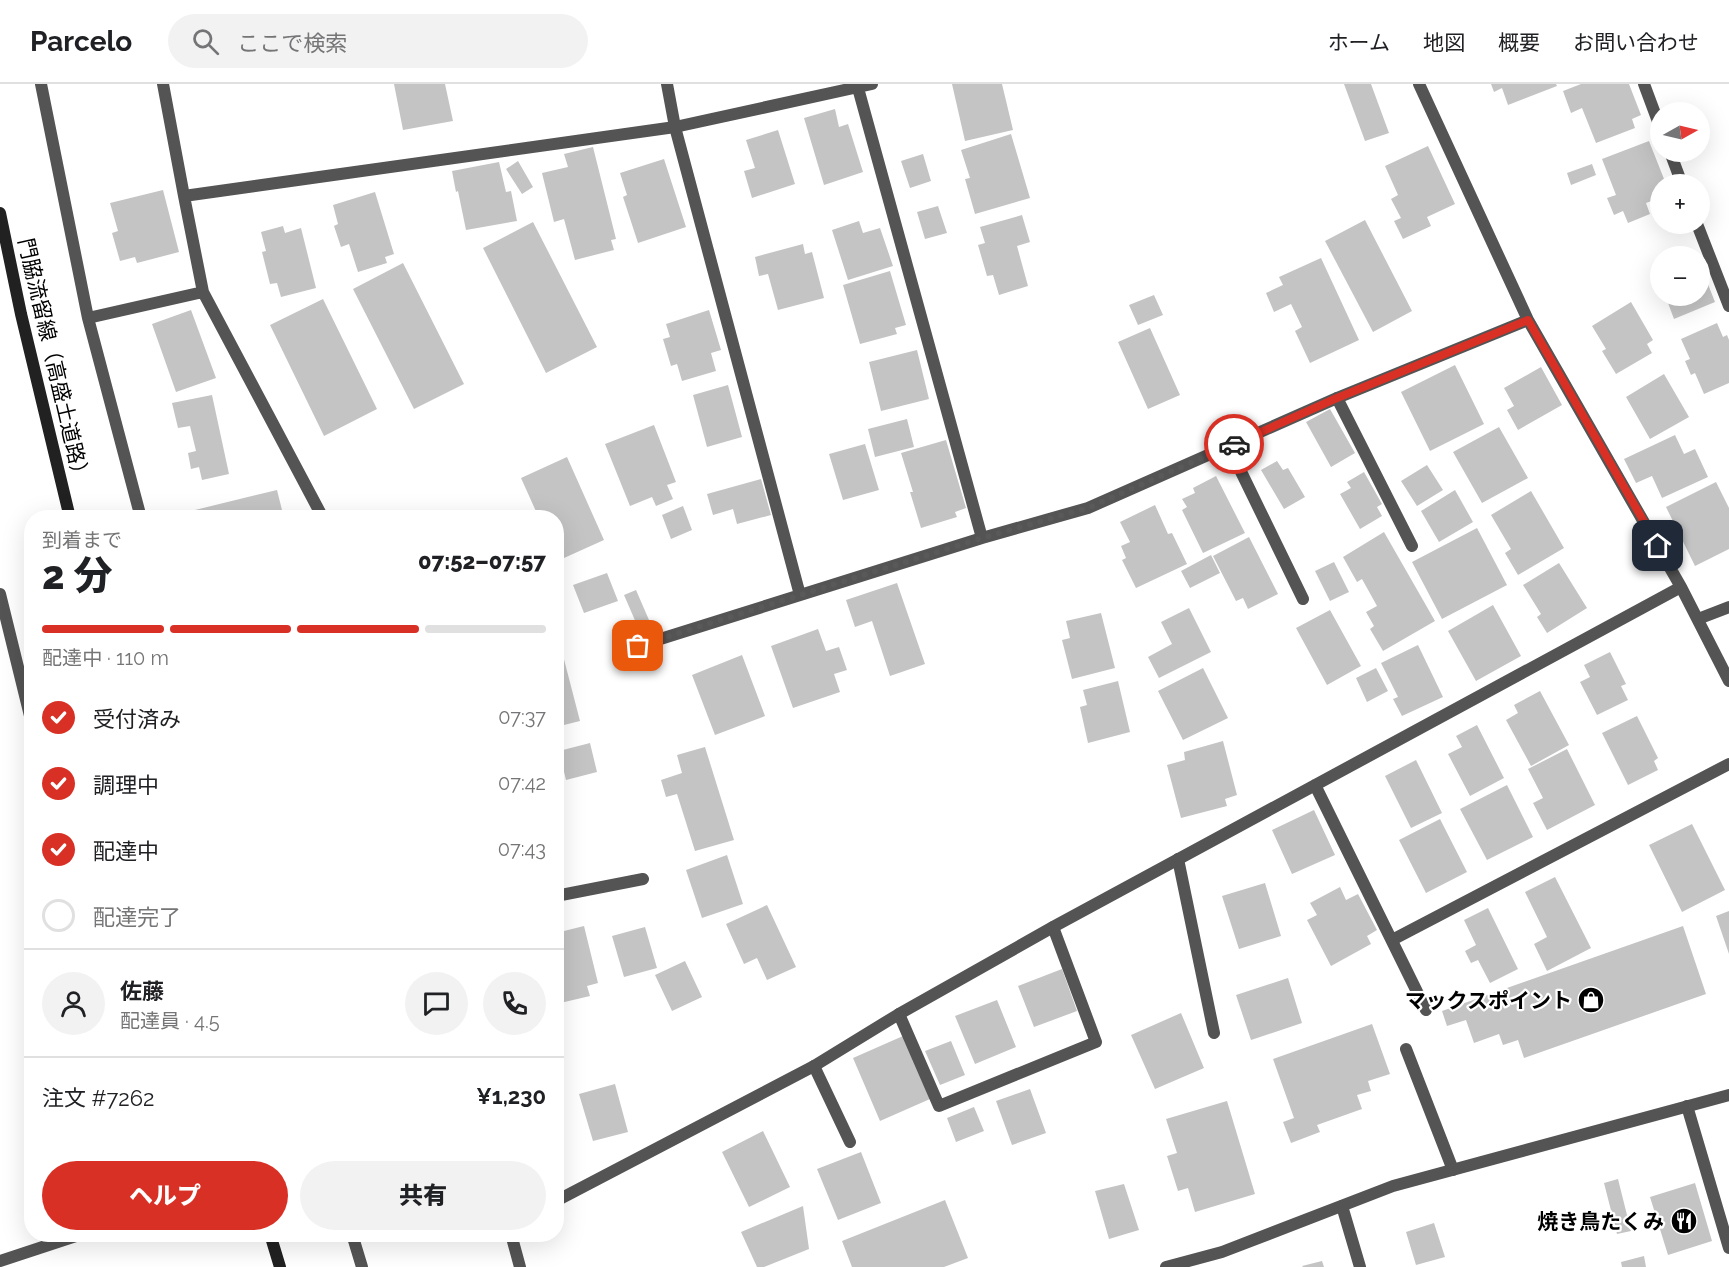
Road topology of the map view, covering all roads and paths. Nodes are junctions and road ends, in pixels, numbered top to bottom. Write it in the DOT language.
graph roads {
  1 [pos="41,84"];
  2 [pos="164,84"];
  3 [pos="667,84"];
  4 [pos="872,84"];
  5 [pos="1419,84"];
  6 [pos="1644,84"];
  7 [pos="858,88"];
  8 [pos="1651,102"];
  9 [pos="675,127"];
  10 [pos="184,196"];
  11 [pos="0,213"];
  12 [pos="1701,234"];
  13 [pos="203,292"];
  14 [pos="1729,306"];
  15 [pos="88,318"];
  16 [pos="1528,320"];
  17 [pos="1337,398"];
  18 [pos="1229,447"];
  19 [pos="68,510"];
  20 [pos="139,510"];
  21 [pos="319,510"];
  22 [pos="982,538"];
  23 [pos="1412,546"];
  24 [pos="1682,587"];
  25 [pos="0,594"];
  26 [pos="800,595"];
  27 [pos="1303,599"];
  28 [pos="1729,607"];
  29 [pos="1698,620"];
  30 [pos="638,646"];
  31 [pos="1729,681"];
  32 [pos="24,692"];
  33 [pos="1729,764"];
  34 [pos="1315,785"];
  35 [pos="1178,859"];
  36 [pos="643,879"];
  37 [pos="564,894"];
  38 [pos="1053,927"];
  39 [pos="1392,940"];
  40 [pos="1426,1010"];
  41 [pos="899,1014"];
  42 [pos="1214,1033"];
  43 [pos="1406,1049"];
  44 [pos="814,1066"];
  45 [pos="1729,1095"];
  46 [pos="1687,1106"];
  47 [pos="850,1142"];
  48 [pos="1453,1170"];
  49 [pos="564,1197"];
  50 [pos="1342,1206"];
  51 [pos="58,1242"];
  52 [pos="272,1242"];
  53 [pos="354,1242"];
  54 [pos="513,1242"];
  55 [pos="1729,1248"];
  56 [pos="0,1261"];
  57 [pos="280,1267"];
  58 [pos="362,1267"];
  59 [pos="520,1267"];
  60 [pos="1166,1267"];
  61 [pos="1360,1267"];
  1 -- 15 [label="street"];
  2 -- 10 [label="street"];
  3 -- 9 [label="street"];
  4 -- 7 [label="street"];
  5 -- 16 [label="street"];
  6 -- 8 [label="street"];
  7 -- 9 [label="street"];
  7 -- 22 [label="street"];
  9 -- 10 [label="street"];
  9 -- 26 [label="street"];
  10 -- 13 [label="street"];
  11 -- 19 [label="main road, 門脇流留線（高盛土道路）"];
  12 -- 14 [label="street"];
  13 -- 15 [label="street"];
  13 -- 21 [label="street"];
  15 -- 20 [label="street"];
  16 -- 17 [label="street"];
  16 -- 24 [label="street"];
  17 -- 18 [label="street"];
  17 -- 23 [label="street"];
  18 -- 22 [label="street"];
  18 -- 27 [label="street"];
  22 -- 26 [label="street"];
  24 -- 29 [label="street"];
  24 -- 34 [label="street"];
  25 -- 32 [label="street"];
  26 -- 30 [label="street"];
  28 -- 29 [label="street"];
  29 -- 31 [label="street"];
  33 -- 39 [label="street"];
  34 -- 35 [label="street"];
  34 -- 39 [label="street"];
  35 -- 38 [label="street"];
  35 -- 42 [label="street"];
  36 -- 37 [label="street"];
  38 -- 41 [label="street"];
  38 -- 41 [label="street"];
  39 -- 40 [label="street"];
  41 -- 44 [label="street"];
  43 -- 48 [label="street"];
  44 -- 47 [label="street"];
  44 -- 49 [label="street"];
  45 -- 46 [label="street"];
  46 -- 48 [label="street"];
  46 -- 55 [label="street"];
  48 -- 50 [label="street"];
  50 -- 60 [label="street"];
  50 -- 61 [label="street"];
  51 -- 56 [label="street"];
  52 -- 57 [label="main road"];
  53 -- 58 [label="street"];
  54 -- 59 [label="street"];
}
